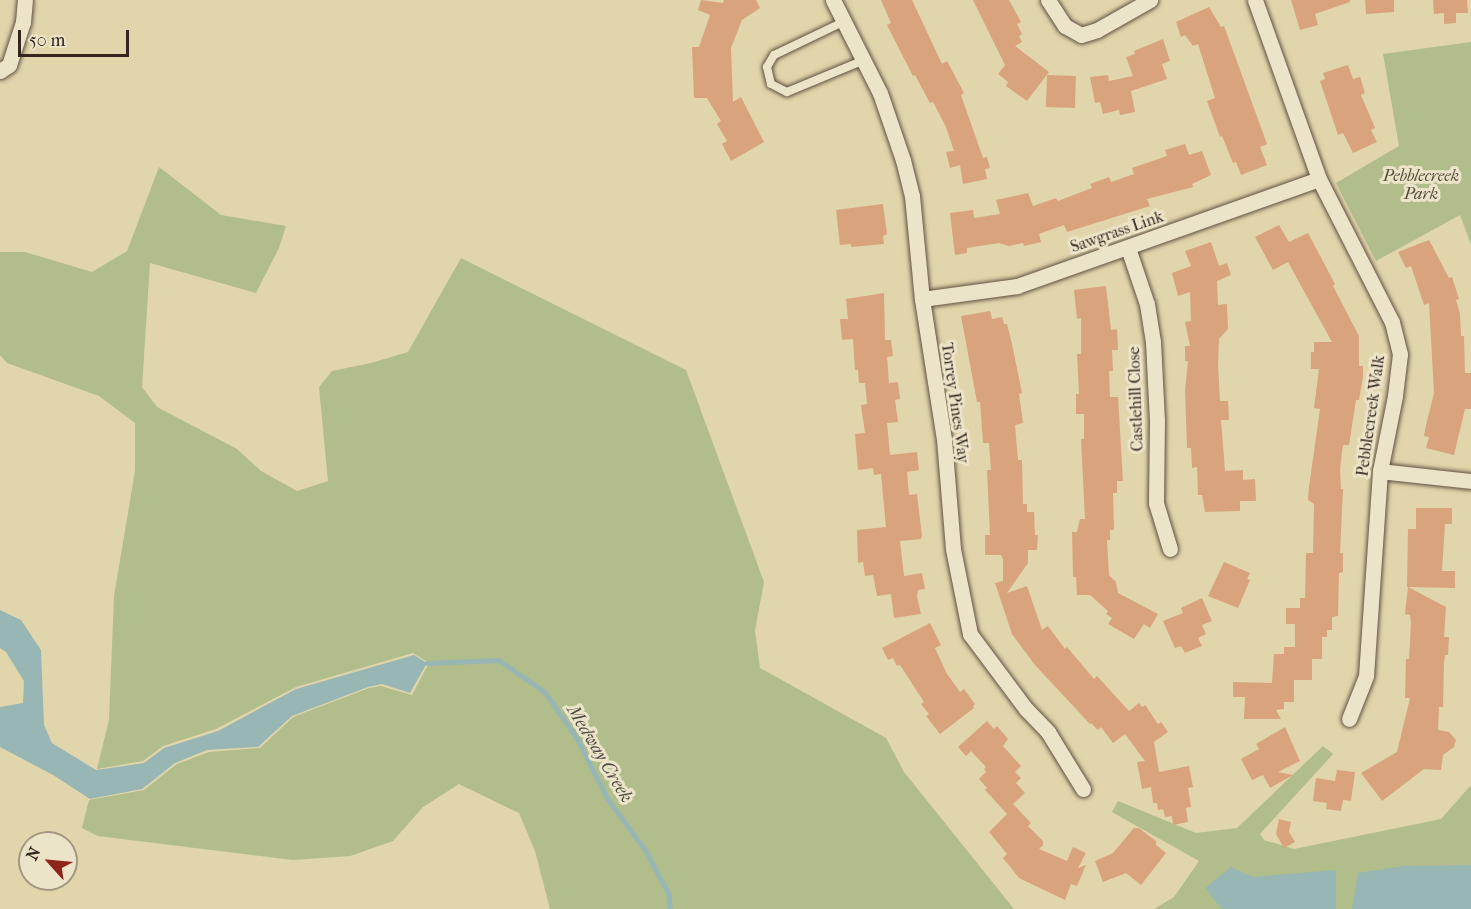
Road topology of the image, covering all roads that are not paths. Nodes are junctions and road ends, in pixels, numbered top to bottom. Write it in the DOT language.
graph roads {
  1 [pos="25,0"];
  2 [pos="833,0"];
  3 [pos="1048,0"];
  4 [pos="1150,0"];
  5 [pos="1255,0"];
  6 [pos="843,22"];
  7 [pos="862,61"];
  8 [pos="0,70"];
  9 [pos="1319,179"];
  10 [pos="1128,248"];
  11 [pos="922,299"];
  12 [pos="1380,471"];
  13 [pos="1471,481"];
  14 [pos="1170,549"];
  15 [pos="1349,719"];
  16 [pos="1083,789"];
  1 -- 8 [label="street"];
  2 -- 6 [label="street, Torrey Pines Way"];
  3 -- 4 [label="street"];
  5 -- 9 [label="street, Pebblecreek Walk"];
  6 -- 7 [label="street, Torrey Pines Way"];
  6 -- 7 [label="lane"];
  7 -- 11 [label="street, Torrey Pines Way"];
  9 -- 10 [label="street, Sawgrass Link"];
  9 -- 12 [label="street, Pebblecreek Walk"];
  10 -- 11 [label="street, Sawgrass Link"];
  10 -- 14 [label="street, Castlehill Close"];
  11 -- 16 [label="street, Torrey Pines Way"];
  12 -- 13 [label="street"];
  12 -- 15 [label="street, Pebblecreek Walk"];
}
